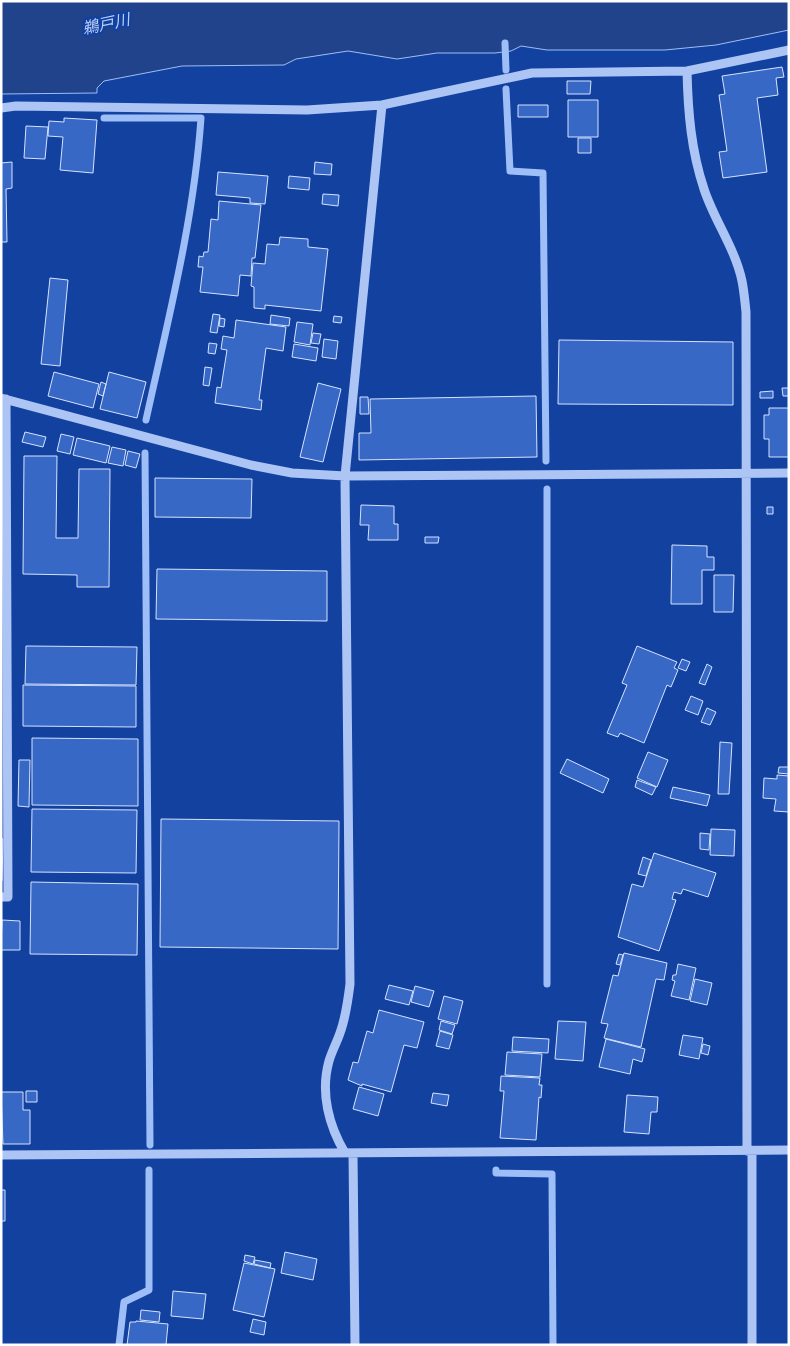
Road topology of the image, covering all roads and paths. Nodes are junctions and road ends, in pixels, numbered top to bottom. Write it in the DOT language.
graph roads {
  1 [pos="789,50"];
  2 [pos="687,71"];
  3 [pos="382,105"];
  4 [pos="1,108"];
  5 [pos="4,399"];
  6 [pos="745,473"];
  7 [pos="789,473"];
  8 [pos="345,476"];
  9 [pos="1,897"];
  10 [pos="789,1150"];
  11 [pos="750,1151"];
  12 [pos="349,1153"];
  13 [pos="1,1155"];
  14 [pos="355,1345"];
  15 [pos="752,1345"];
  1 -- 2 [label="street"];
  2 -- 3 [label="street"];
  2 -- 6 [label="street"];
  3 -- 4 [label="street"];
  3 -- 8 [label="street"];
  5 -- 8 [label="street"];
  5 -- 9 [label="street"];
  6 -- 7 [label="street"];
  6 -- 8 [label="street"];
  6 -- 11 [label="street"];
  8 -- 12 [label="street"];
  10 -- 11 [label="street"];
  11 -- 12 [label="street"];
  11 -- 15 [label="street"];
  12 -- 13 [label="street"];
  12 -- 14 [label="street"];
}
